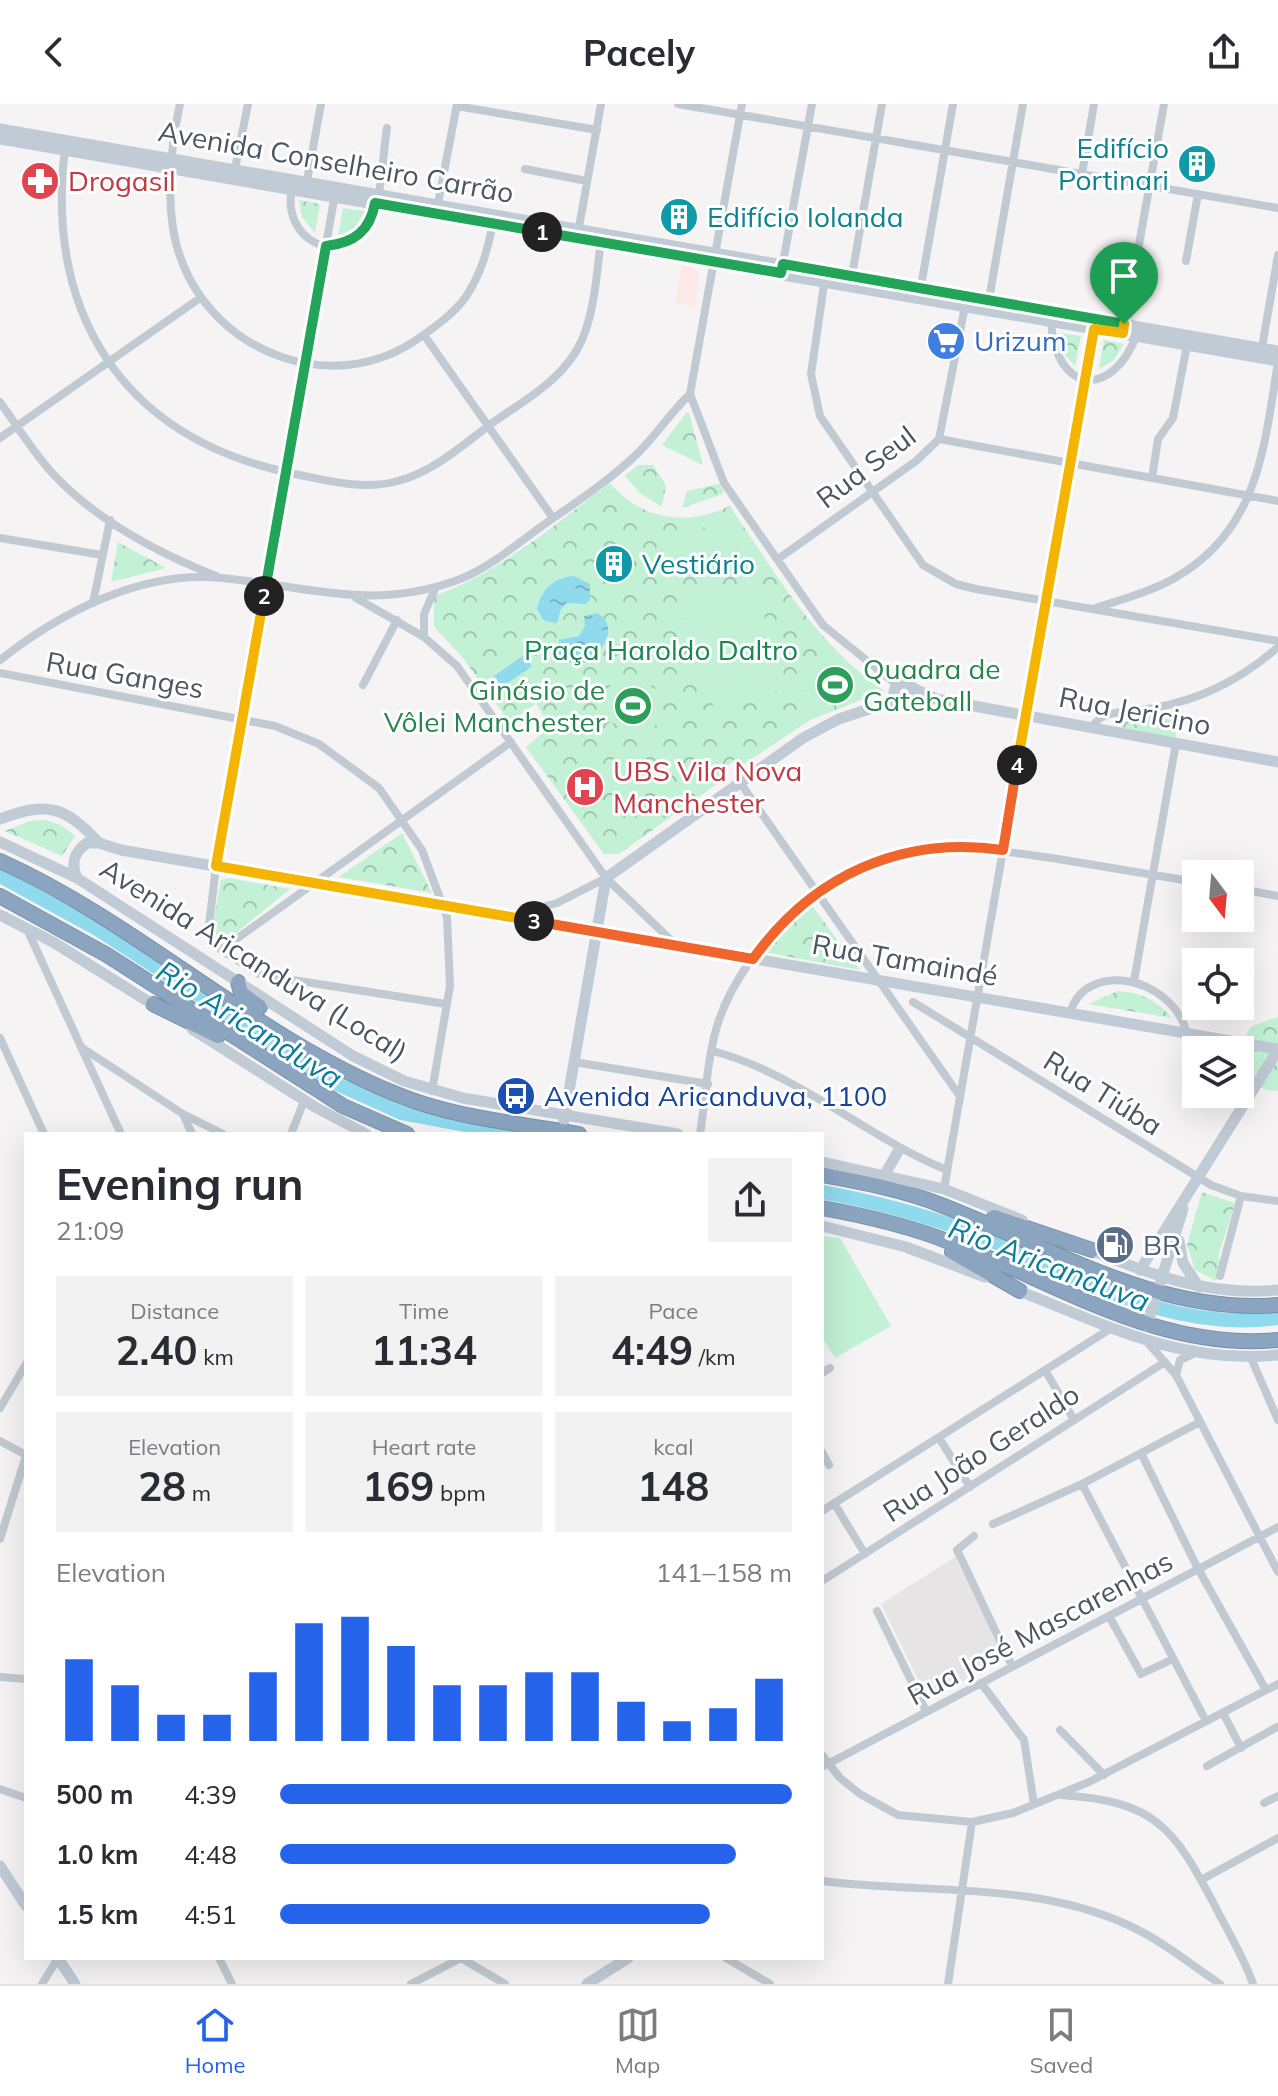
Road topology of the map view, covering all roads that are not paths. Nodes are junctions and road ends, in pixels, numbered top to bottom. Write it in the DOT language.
graph roads {
  1 [pos="180,104"];
  2 [pos="248,104"];
  3 [pos="321,104"];
  4 [pos="601,104"];
  5 [pos="678,104"];
  6 [pos="742,104"];
  7 [pos="812,104"];
  8 [pos="882,104"];
  9 [pos="953,104"];
  10 [pos="1023,104"];
  11 [pos="1094,104"];
  12 [pos="1164,104"];
  13 [pos="457,105"];
  14 [pos="740,115"];
  15 [pos="808,127"];
  16 [pos="387,128"];
  17 [pos="0,129"];
  18 [pos="597,130"];
  19 [pos="0,139"];
  20 [pos="876,139"];
  21 [pos="66,144"];
  22 [pos="945,150"];
  23 [pos="1013,162"];
  24 [pos="174,164"];
  25 [pos="525,169"];
  26 [pos="1082,174"];
  27 [pos="234,175"];
  28 [pos="587,181"];
  29 [pos="1149,186"];
  30 [pos="301,187"];
  31 [pos="336,192"];
  32 [pos="1198,194"];
  33 [pos="376,198"];
  34 [pos="1278,208"];
  35 [pos="437,209"];
  36 [pos="494,219"];
  37 [pos="578,233"];
  38 [pos="602,238"];
  39 [pos="326,246"];
  40 [pos="1278,255"];
  41 [pos="715,257"];
  42 [pos="1186,261"];
  43 [pos="782,269"];
  44 [pos="826,277"];
  45 [pos="851,281"];
  46 [pos="920,293"];
  47 [pos="200,298"];
  48 [pos="966,301"];
  49 [pos="988,305"];
  50 [pos="1052,316"];
  51 [pos="1095,324"];
  52 [pos="1124,329"];
  53 [pos="1138,331"];
  54 [pos="424,335"];
  55 [pos="1187,345"];
  56 [pos="1278,351"];
  57 [pos="1261,353"];
  58 [pos="109,361"];
  59 [pos="1278,361"];
  60 [pos="305,363"];
  61 [pos="1085,378"];
  62 [pos="690,394"];
  63 [pos="0,402"];
  64 [pos="17,426"];
  65 [pos="489,426"];
  66 [pos="0,438"];
  67 [pos="939,439"];
  68 [pos="1070,464"];
  69 [pos="286,472"];
  70 [pos="1152,478"];
  71 [pos="869,493"];
  72 [pos="1250,496"];
  73 [pos="1278,501"];
  74 [pos="553,518"];
  75 [pos="110,520"];
  76 [pos="0,538"];
  77 [pos="102,555"];
  78 [pos="778,559"];
  79 [pos="221,577"];
  80 [pos="266,585"];
  81 [pos="436,587"];
  82 [pos="385,595"];
  83 [pos="355,598"];
  84 [pos="1047,600"];
  85 [pos="93,603"];
  86 [pos="1092,609"];
  87 [pos="386,614"];
  88 [pos="397,620"];
  89 [pos="424,637"];
  90 [pos="1278,644"];
  91 [pos="0,660"];
  92 [pos="0,673"];
  93 [pos="363,685"];
  94 [pos="897,685"];
  95 [pos="912,694"];
  96 [pos="896,700"];
  97 [pos="1125,713"];
  98 [pos="1025,715"];
  99 [pos="242,718"];
  100 [pos="1092,727"];
  101 [pos="1110,731"];
  102 [pos="511,742"];
  103 [pos="1176,743"];
  104 [pos="1278,762"];
  105 [pos="741,784"];
  106 [pos="0,819"];
  107 [pos="405,820"];
  108 [pos="0,842"];
  109 [pos="99,843"];
  110 [pos="1003,850"];
  111 [pos="0,861"];
  112 [pos="216,866"];
  113 [pos="1154,875"];
  114 [pos="77,878"];
  115 [pos="606,878"];
  116 [pos="1182,880"];
  117 [pos="315,882"];
  118 [pos="816,892"];
  119 [pos="1254,892"];
  120 [pos="0,896"];
  121 [pos="1278,896"];
  122 [pos="446,906"];
  123 [pos="0,915"];
  124 [pos="508,917"];
  125 [pos="26,926"];
  126 [pos="597,932"];
  127 [pos="676,946"];
  128 [pos="221,950"];
  129 [pos="753,959"];
  130 [pos="875,978"];
  131 [pos="1134,981"];
  132 [pos="238,982"];
  133 [pos="977,997"];
  134 [pos="913,1002"];
  135 [pos="153,1004"];
  136 [pos="446,1004"];
  137 [pos="1070,1014"];
  138 [pos="1187,1034"];
  139 [pos="969,1035"];
  140 [pos="0,1038"];
  141 [pos="80,1046"];
  142 [pos="1278,1050"];
  143 [pos="713,1051"];
  144 [pos="263,1056"];
  145 [pos="574,1062"];
  146 [pos="340,1067"];
  147 [pos="708,1084"];
  148 [pos="432,1091"];
  149 [pos="959,1095"];
  150 [pos="304,1101"];
  151 [pos="183,1114"];
  152 [pos="565,1115"];
  153 [pos="43,1132"];
  154 [pos="120,1132"];
  155 [pos="191,1132"];
  156 [pos="219,1132"];
  157 [pos="292,1132"];
  158 [pos="362,1132"];
  159 [pos="402,1132"];
  160 [pos="562,1132"];
  161 [pos="666,1132"];
  162 [pos="700,1132"];
  163 [pos="899,1150"];
  164 [pos="824,1162"];
  165 [pos="947,1170"];
  166 [pos="885,1174"];
  167 [pos="824,1175"];
  168 [pos="1199,1178"];
  169 [pos="944,1189"];
  170 [pos="1241,1196"];
  171 [pos="1278,1201"];
  172 [pos="937,1203"];
  173 [pos="1184,1204"];
  174 [pos="824,1208"];
  175 [pos="851,1213"];
  176 [pos="824,1226"];
  177 [pos="1178,1232"];
  178 [pos="1092,1250"];
  179 [pos="1140,1270"];
  180 [pos="1220,1276"];
  181 [pos="1164,1278"];
  182 [pos="1199,1287"];
  183 [pos="1278,1290"];
  184 [pos="1020,1291"];
  185 [pos="1162,1296"];
  186 [pos="1278,1305"];
  187 [pos="1148,1324"];
  188 [pos="1110,1329"];
  189 [pos="1278,1340"];
  190 [pos="1148,1343"];
  191 [pos="1193,1354"];
  192 [pos="1278,1355"];
  193 [pos="1251,1358"];
  194 [pos="1165,1362"];
  195 [pos="24,1367"];
  196 [pos="1045,1370"];
  197 [pos="1176,1375"];
  198 [pos="0,1408"];
  199 [pos="1074,1420"];
  200 [pos="1278,1420"];
  201 [pos="1200,1422"];
  202 [pos="939,1438"];
  203 [pos="0,1441"];
  204 [pos="1141,1453"];
  205 [pos="24,1454"];
  206 [pos="824,1456"];
  207 [pos="24,1461"];
  208 [pos="829,1465"];
  209 [pos="1082,1484"];
  210 [pos="970,1487"];
  211 [pos="834,1503"];
  212 [pos="824,1510"];
  213 [pos="993,1524"];
  214 [pos="1278,1527"];
  215 [pos="974,1536"];
  216 [pos="1260,1537"];
  217 [pos="0,1539"];
  218 [pos="865,1554"];
  219 [pos="1198,1570"];
  220 [pos="1278,1572"];
  221 [pos="824,1580"];
  222 [pos="1140,1599"];
  223 [pos="877,1611"];
  224 [pos="1109,1616"];
  225 [pos="1173,1659"];
  226 [pos="1012,1666"];
  227 [pos="0,1677"];
  228 [pos="24,1679"];
  229 [pos="981,1683"];
  230 [pos="1278,1684"];
  231 [pos="1266,1690"];
  232 [pos="926,1711"];
  233 [pos="1223,1713"];
  234 [pos="1206,1721"];
  235 [pos="1277,1727"];
  236 [pos="1060,1730"];
  237 [pos="1241,1748"];
  238 [pos="825,1766"];
  239 [pos="1207,1766"];
  240 [pos="1104,1775"];
  241 [pos="0,1789"];
  242 [pos="1059,1795"];
  243 [pos="24,1797"];
  244 [pos="1277,1799"];
  245 [pos="1264,1803"];
  246 [pos="1034,1804"];
  247 [pos="972,1822"];
  248 [pos="1278,1838"];
  249 [pos="0,1866"];
  250 [pos="1201,1880"];
  251 [pos="824,1881"];
  252 [pos="963,1892"];
  253 [pos="24,1903"];
  254 [pos="57,1960"];
  255 [pos="59,1960"];
  256 [pos="220,1960"];
  257 [pos="457,1960"];
  258 [pos="464,1960"];
  259 [pos="625,1960"];
  260 [pos="729,1960"];
  261 [pos="42,1984"];
  262 [pos="75,1984"];
  263 [pos="232,1984"];
  264 [pos="411,1984"];
  265 [pos="505,1984"];
  266 [pos="587,1984"];
  267 [pos="770,1984"];
  268 [pos="948,1984"];
  269 [pos="1220,1984"];
  270 [pos="1253,1984"];
  1 -- 24 [label="street"];
  2 -- 27 [label="street"];
  3 -- 30 [label="street"];
  4 -- 18 [label="street"];
  5 -- 14 [label="street"];
  6 -- 14 [label="street"];
  7 -- 15 [label="street"];
  8 -- 20 [label="street"];
  9 -- 22 [label="street"];
  10 -- 23 [label="street"];
  11 -- 26 [label="street"];
  12 -- 29 [label="street"];
  13 -- 18 [label="street"];
  13 -- 35 [label="street"];
  14 -- 15 [label="street"];
  14 -- 41 [label="street"];
  15 -- 20 [label="street"];
  15 -- 43 [label="street"];
  16 -- 33 [label="street"];
  17 -- 21 [label="main road, Avenida Conselheiro Carrão"];
  18 -- 28 [label="street"];
  19 -- 21 [label="main road, Avenida Conselheiro Carrão"];
  20 -- 22 [label="street"];
  20 -- 45 [label="street"];
  21 -- 24 [label="main road, Avenida Conselheiro Carrão"];
  21 -- 58 [label="street"];
  22 -- 23 [label="street"];
  22 -- 46 [label="street"];
  23 -- 26 [label="street"];
  23 -- 49 [label="street"];
  24 -- 27 [label="main road, Avenida Conselheiro Carrão"];
  24 -- 47 [label="street"];
  25 -- 28 [label="street"];
  26 -- 29 [label="street"];
  27 -- 30 [label="main road, Avenida Conselheiro Carrão"];
  28 -- 37 [label="street"];
  29 -- 32 [label="street"];
  29 -- 52 [label="street"];
  30 -- 31 [label="main road, Avenida Conselheiro Carrão"];
  30 -- 39 [label="street"];
  31 -- 33 [label="main road, Avenida Conselheiro Carrão"];
  31 -- 39 [label="street"];
  32 -- 34 [label="street"];
  32 -- 42 [label="street"];
  33 -- 35 [label="main road, Avenida Conselheiro Carrão"];
  33 -- 39 [label="street"];
  35 -- 36 [label="main road, Avenida Conselheiro Carrão"];
  36 -- 37 [label="main road, Avenida Conselheiro Carrão"];
  36 -- 54 [label="street"];
  37 -- 38 [label="main road, Avenida Conselheiro Carrão"];
  38 -- 41 [label="main road, Avenida Conselheiro Carrão"];
  38 -- 65 [label="street"];
  39 -- 60 [label="street"];
  40 -- 57 [label="street"];
  41 -- 43 [label="main road, Avenida Conselheiro Carrão"];
  41 -- 62 [label="street"];
  43 -- 44 [label="main road, Avenida Conselheiro Carrão"];
  44 -- 45 [label="main road, Avenida Conselheiro Carrão"];
  44 -- 71 [label="street"];
  45 -- 46 [label="main road, Avenida Conselheiro Carrão"];
  46 -- 48 [label="main road, Avenida Conselheiro Carrão"];
  47 -- 58 [label="street"];
  47 -- 60 [label="street"];
  48 -- 49 [label="main road, Avenida Conselheiro Carrão"];
  48 -- 67 [label="street, Rua Seul"];
  49 -- 50 [label="main road, Avenida Conselheiro Carrão"];
  50 -- 51 [label="main road, Avenida Conselheiro Carrão"];
  50 -- 61 [label="street"];
  51 -- 52 [label="main road, Avenida Conselheiro Carrão"];
  51 -- 61 [label="street"];
  52 -- 53 [label="main road, Avenida Conselheiro Carrão"];
  53 -- 55 [label="main road, Avenida Conselheiro Carrão"];
  53 -- 57 [label="main road, Avenida Conselheiro Carrão"];
  53 -- 61 [label="street"];
  54 -- 60 [label="street"];
  54 -- 65 [label="street"];
  55 -- 57 [label="main road, Avenida Conselheiro Carrão"];
  55 -- 70 [label="street"];
  56 -- 57 [label="main road, Avenida Conselheiro Carrão"];
  57 -- 59 [label="main road, Avenida Conselheiro Carrão"];
  58 -- 64 [label="street"];
  58 -- 69 [label="street"];
  59 -- 72 [label="street"];
  60 -- 69 [label="street"];
  61 -- 68 [label="street"];
  62 -- 74 [label="street"];
  62 -- 78 [label="street"];
  63 -- 64 [label="street"];
  64 -- 66 [label="street"];
  64 -- 75 [label="street"];
  65 -- 69 [label="street"];
  65 -- 74 [label="street"];
  67 -- 68 [label="street"];
  67 -- 71 [label="street, Rua Seul"];
  68 -- 70 [label="street"];
  68 -- 84 [label="street"];
  69 -- 80 [label="street"];
  70 -- 72 [label="street"];
  71 -- 78 [label="street, Rua Seul"];
  71 -- 84 [label="street"];
  72 -- 73 [label="street"];
  72 -- 86 [label="street"];
  74 -- 81 [label="street"];
  75 -- 77 [label="street"];
  75 -- 79 [label="street"];
  76 -- 77 [label="street"];
  77 -- 85 [label="street"];
  78 -- 94 [label="street"];
  79 -- 80 [label="street"];
  79 -- 85 [label="street"];
  80 -- 83 [label="street"];
  80 -- 99 [label="street"];
  81 -- 82 [label="street"];
  81 -- 89 [label="street"];
  82 -- 83 [label="street"];
  82 -- 87 [label="street"];
  83 -- 87 [label="street"];
  84 -- 86 [label="street"];
  84 -- 98 [label="street"];
  85 -- 91 [label="street"];
  86 -- 90 [label="street"];
  87 -- 88 [label="street"];
  88 -- 89 [label="street"];
  88 -- 93 [label="street"];
  89 -- 102 [label="street"];
  90 -- 97 [label="street"];
  92 -- 99 [label="street, Rua Ganges"];
  94 -- 95 [label="main road"];
  94 -- 96 [label="main road"];
  95 -- 96 [label="main road"];
  95 -- 98 [label="main road, Rua Jericino"];
  96 -- 105 [label="main road"];
  97 -- 100 [label="street"];
  97 -- 101 [label="street"];
  98 -- 100 [label="main road, Rua Jericino"];
  98 -- 110 [label="street"];
  99 -- 107 [label="street, Rua Ganges"];
  99 -- 112 [label="street"];
  100 -- 101 [label="main road, Rua Jericino"];
  101 -- 103 [label="main road, Rua Jericino"];
  102 -- 107 [label="street"];
  102 -- 115 [label="street"];
  103 -- 104 [label="main road, Rua Jericino"];
  103 -- 113 [label="street"];
  105 -- 115 [label="main road"];
  105 -- 118 [label="street"];
  106 -- 109 [label="main road"];
  107 -- 117 [label="street"];
  107 -- 122 [label="street, Rua Ganges"];
  108 -- 114 [label="main road, Avenida Aricanduva (Local)"];
  109 -- 112 [label="main road, Rua Tamaindé"];
  109 -- 114 [label="main road"];
  110 -- 113 [label="street"];
  110 -- 118 [label="street"];
  110 -- 133 [label="street"];
  111 -- 146 [label="highway"];
  112 -- 117 [label="main road, Rua Tamaindé"];
  112 -- 128 [label="street"];
  113 -- 116 [label="street"];
  113 -- 131 [label="street"];
  114 -- 132 [label="main road, Avenida Aricanduva (Local)"];
  115 -- 124 [label="street"];
  115 -- 126 [label="main road"];
  115 -- 127 [label="street"];
  117 -- 122 [label="main road, Rua Tamaindé"];
  117 -- 128 [label="street"];
  118 -- 129 [label="street"];
  118 -- 130 [label="street"];
  119 -- 121 [label="street"];
  120 -- 144 [label="highway"];
  122 -- 124 [label="main road, Rua Tamaindé"];
  122 -- 136 [label="street, Rua Ganges"];
  123 -- 125 [label="main road"];
  124 -- 126 [label="main road, Rua Tamaindé"];
  125 -- 135 [label="main road"];
  125 -- 141 [label="street"];
  126 -- 127 [label="main road, Rua Tamaindé"];
  126 -- 145 [label="main road"];
  127 -- 129 [label="main road, Rua Tamaindé"];
  128 -- 136 [label="street"];
  129 -- 130 [label="main road, Rua Tamaindé"];
  129 -- 143 [label="street"];
  130 -- 133 [label="main road, Rua Tamaindé"];
  130 -- 149 [label="street"];
  131 -- 137 [label="street"];
  131 -- 138 [label="street"];
  132 -- 146 [label="highway"];
  132 -- 148 [label="main road, Avenida Aricanduva (Local)"];
  133 -- 137 [label="main road, Rua Tamaindé"];
  133 -- 139 [label="street"];
  134 -- 139 [label="street, Rua Tiúba"];
  135 -- 144 [label="highway"];
  135 -- 150 [label="main road"];
  136 -- 148 [label="street, Rua Ganges"];
  137 -- 138 [label="main road, Rua Tamaindé"];
  138 -- 142 [label="main road, Rua Tamaindé"];
  139 -- 149 [label="street"];
  139 -- 168 [label="street, Rua Tiúba"];
  140 -- 153 [label="street"];
  141 -- 151 [label="street"];
  141 -- 154 [label="street"];
  142 -- 168 [label="main road"];
  143 -- 147 [label="street"];
  143 -- 163 [label="street"];
  144 -- 159 [label="highway"];
  145 -- 147 [label="street"];
  145 -- 152 [label="main road"];
  146 -- 160 [label="highway"];
  147 -- 162 [label="street"];
  148 -- 152 [label="main road, Avenida Aricanduva (Local)"];
  149 -- 165 [label="street"];
  150 -- 157 [label="street"];
  150 -- 158 [label="main road"];
  151 -- 155 [label="street"];
  151 -- 156 [label="street"];
  152 -- 160 [label="main road"];
  152 -- 161 [label="main road, Avenida Aricanduva (Local)"];
  163 -- 165 [label="street"];
  163 -- 166 [label="main road"];
  164 -- 166 [label="main road"];
  165 -- 169 [label="street"];
  166 -- 169 [label="main road"];
  167 -- 172 [label="highway"];
  168 -- 170 [label="street, Rua Tiúba"];
  168 -- 173 [label="main road"];
  169 -- 178 [label="main road"];
  170 -- 171 [label="street, Rua Tiúba"];
  170 -- 180 [label="street"];
  172 -- 178 [label="highway"];
  172 -- 185 [label="highway"];
  173 -- 177 [label="main road"];
  173 -- 179 [label="main road"];
  174 -- 175 [label="highway"];
  175 -- 184 [label="highway"];
  175 -- 187 [label="highway"];
  176 -- 184 [label="main road"];
  177 -- 181 [label="main road"];
  177 -- 182 [label="main road"];
  178 -- 179 [label="main road"];
  179 -- 181 [label="main road"];
  181 -- 182 [label="main road"];
  181 -- 185 [label="main road"];
  182 -- 183 [label="main road"];
  184 -- 188 [label="main road"];
  185 -- 186 [label="highway"];
  185 -- 187 [label="main road"];
  187 -- 189 [label="highway"];
  188 -- 190 [label="main road"];
  188 -- 196 [label="street"];
  190 -- 191 [label="main road"];
  190 -- 194 [label="street"];
  191 -- 193 [label="main road"];
  191 -- 197 [label="street"];
  192 -- 193 [label="main road"];
  193 -- 200 [label="street"];
  194 -- 197 [label="street"];
  194 -- 199 [label="street, Rua João Geraldo"];
  195 -- 198 [label="street"];
  196 -- 199 [label="street"];
  196 -- 202 [label="street"];
  197 -- 201 [label="street"];
  199 -- 210 [label="street, Rua João Geraldo"];
  201 -- 204 [label="street"];
  201 -- 216 [label="street"];
  202 -- 210 [label="street"];
  202 -- 211 [label="street"];
  203 -- 205 [label="street"];
  204 -- 209 [label="street"];
  204 -- 219 [label="street"];
  206 -- 208 [label="street"];
  207 -- 217 [label="street"];
  209 -- 213 [label="street"];
  209 -- 222 [label="street"];
  210 -- 218 [label="street, Rua João Geraldo"];
  211 -- 212 [label="street"];
  211 -- 218 [label="street"];
  214 -- 216 [label="street, Rua José Mascarenhas"];
  215 -- 226 [label="street"];
  216 -- 219 [label="street, Rua José Mascarenhas"];
  216 -- 220 [label="street"];
  218 -- 221 [label="street, Rua João Geraldo"];
  219 -- 222 [label="street, Rua José Mascarenhas"];
  219 -- 231 [label="street"];
  222 -- 224 [label="street, Rua José Mascarenhas"];
  222 -- 225 [label="street"];
  223 -- 232 [label="street"];
  224 -- 225 [label="street"];
  224 -- 226 [label="street, Rua José Mascarenhas"];
  225 -- 234 [label="street"];
  226 -- 229 [label="street, Rua José Mascarenhas"];
  227 -- 228 [label="street"];
  229 -- 232 [label="street, Rua José Mascarenhas"];
  229 -- 246 [label="street"];
  230 -- 231 [label="street"];
  231 -- 233 [label="street"];
  232 -- 238 [label="street, Rua José Mascarenhas"];
  233 -- 234 [label="street"];
  233 -- 237 [label="street"];
  234 -- 240 [label="street"];
  235 -- 237 [label="street"];
  236 -- 240 [label="street"];
  237 -- 239 [label="street"];
  238 -- 247 [label="street"];
  240 -- 242 [label="street"];
  241 -- 243 [label="street"];
  242 -- 246 [label="street"];
  242 -- 250 [label="street"];
  244 -- 245 [label="street"];
  246 -- 247 [label="street"];
  247 -- 252 [label="street"];
  248 -- 250 [label="street"];
  249 -- 253 [label="main road"];
  250 -- 270 [label="street"];
  251 -- 252 [label="street"];
  252 -- 268 [label="street"];
  252 -- 269 [label="street"];
  254 -- 261 [label="street"];
  255 -- 262 [label="main road"];
  256 -- 263 [label="street"];
  257 -- 264 [label="street"];
  258 -- 265 [label="street"];
  259 -- 266 [label="main road"];
  260 -- 267 [label="street"];
}
